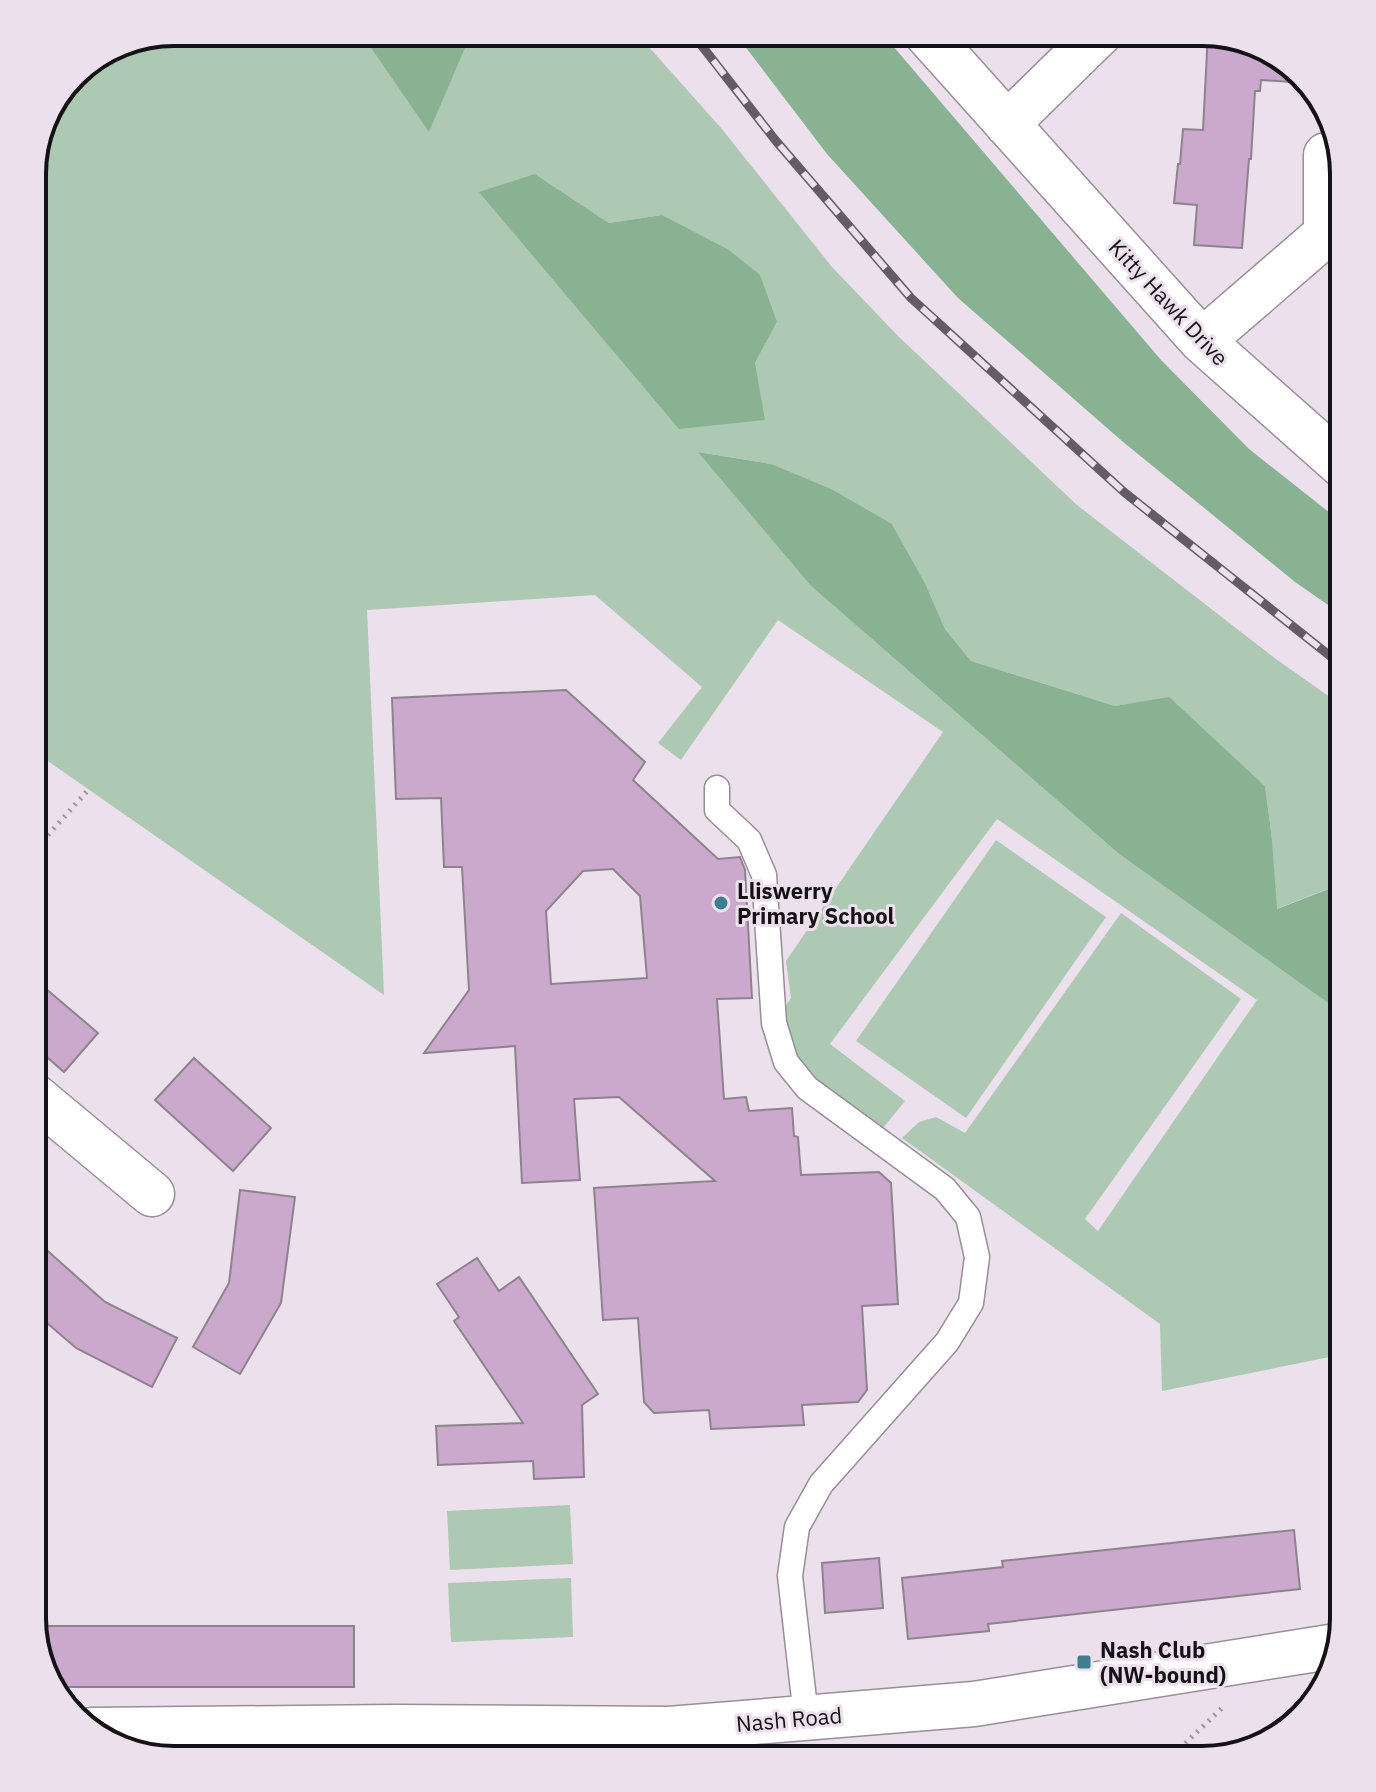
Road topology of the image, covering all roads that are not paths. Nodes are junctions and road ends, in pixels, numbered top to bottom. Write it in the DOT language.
graph roads {
  1 [pos="937,46"];
  2 [pos="1087,46"];
  3 [pos="1007,124"];
  4 [pos="1326,155"];
  5 [pos="1330,191"];
  6 [pos="1330,239"];
  7 [pos="1202,341"];
  8 [pos="1330,455"];
  9 [pos="717,788"];
  10 [pos="46,1106"];
  11 [pos="152,1194"];
  12 [pos="1327,1648"];
  13 [pos="806,1717"];
  14 [pos="113,1730"];
  1 -- 3 [label="street, Kitty Hawk Drive"];
  2 -- 3 [label="street"];
  3 -- 7 [label="street, Kitty Hawk Drive"];
  4 -- 5 [label="street"];
  6 -- 7 [label="street"];
  7 -- 8 [label="street, Kitty Hawk Drive"];
  9 -- 13 [label="lane"];
  10 -- 11 [label="street"];
  12 -- 13 [label="street, Nash Road"];
  13 -- 14 [label="street, Nash Road"];
}
